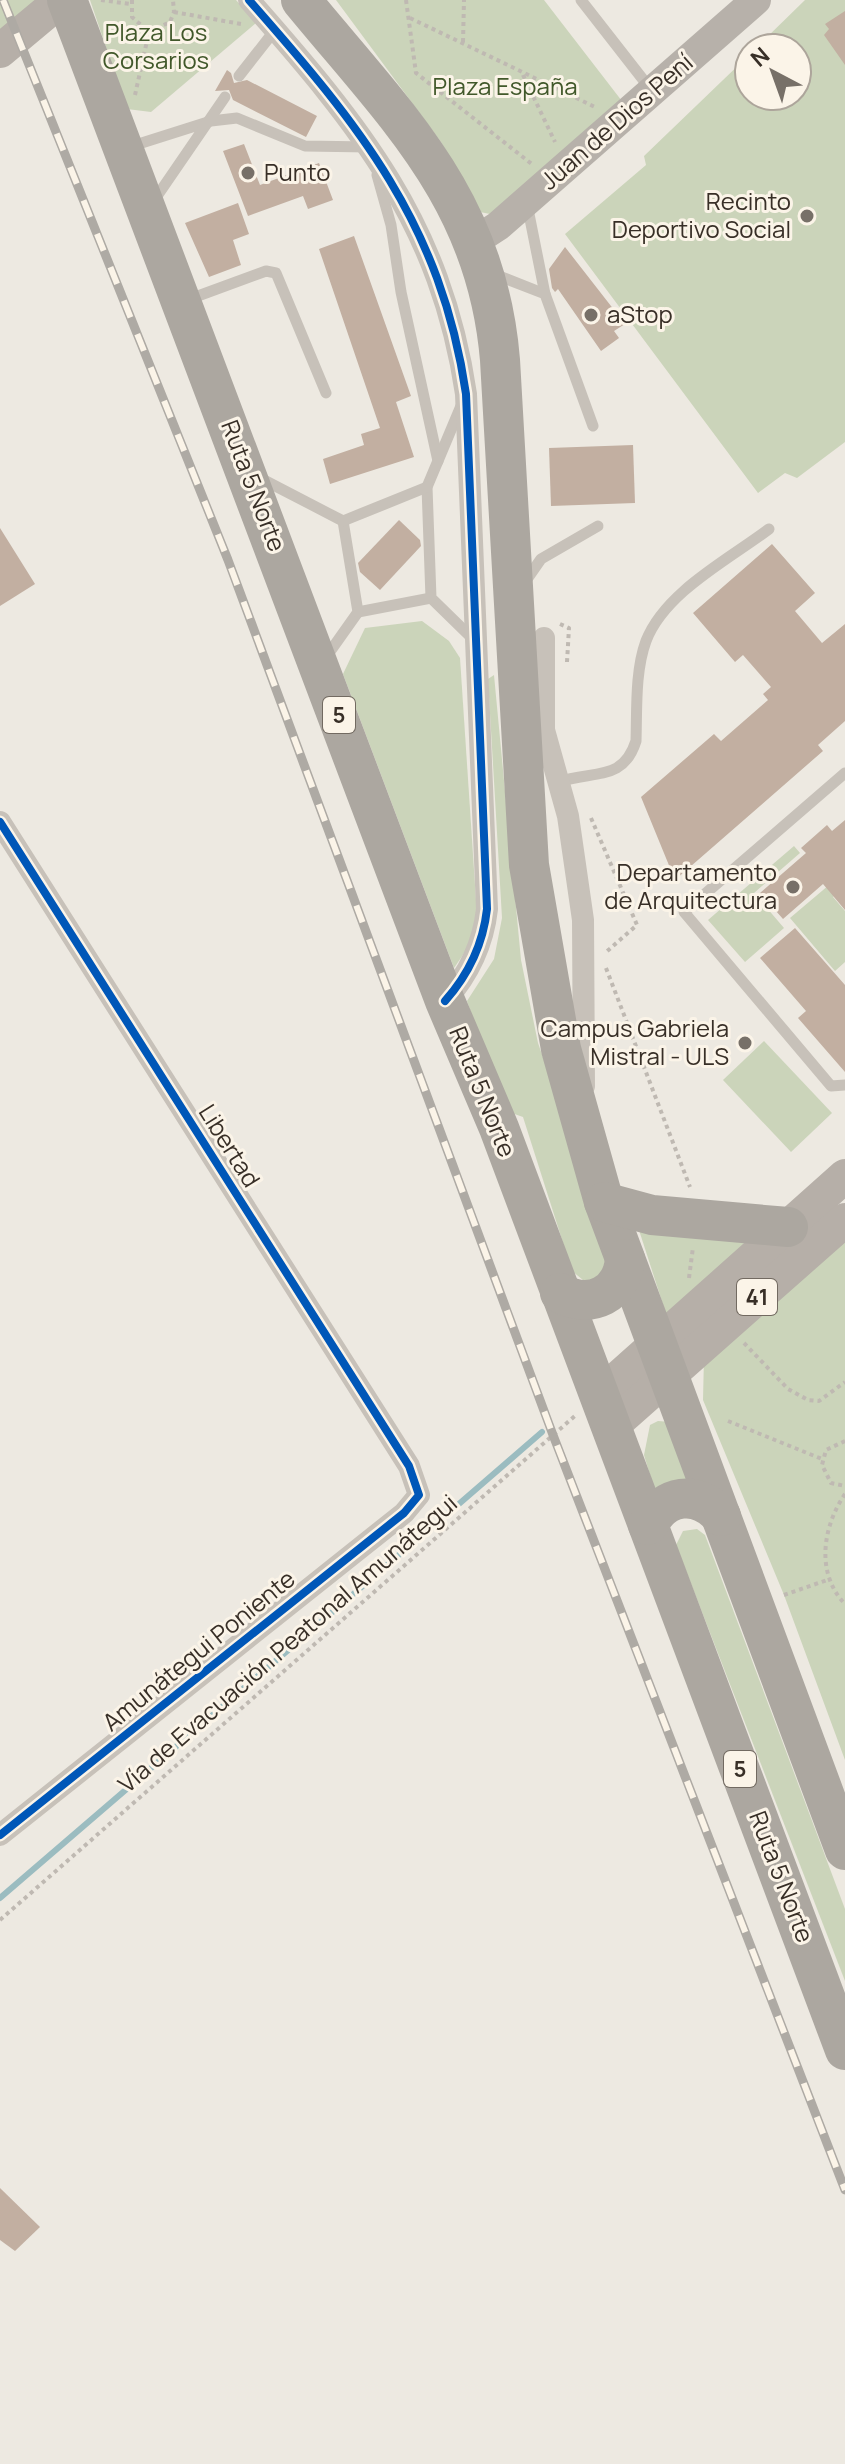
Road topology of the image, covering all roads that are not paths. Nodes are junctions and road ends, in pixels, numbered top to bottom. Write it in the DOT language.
graph roads {
  1 [pos="64,0"];
  2 [pos="249,0"];
  3 [pos="301,0"];
  4 [pos="581,0"];
  5 [pos="756,0"];
  6 [pos="275,30"];
  7 [pos="0,51"];
  8 [pos="239,76"];
  9 [pos="652,91"];
  10 [pos="225,97"];
  11 [pos="211,121"];
  12 [pos="370,147"];
  13 [pos="124,148"];
  14 [pos="527,201"];
  15 [pos="147,208"];
  16 [pos="480,255"];
  17 [pos="545,294"];
  18 [pos="183,302"];
  19 [pos="326,393"];
  20 [pos="466,394"];
  21 [pos="593,426"];
  22 [pos="438,461"];
  23 [pos="247,471"];
  24 [pos="427,487"];
  25 [pos="343,521"];
  26 [pos="598,526"];
  27 [pos="769,529"];
  28 [pos="516,595"];
  29 [pos="431,598"];
  30 [pos="358,612"];
  31 [pos="479,645"];
  32 [pos="535,659"];
  33 [pos="320,665"];
  34 [pos="845,773"];
  35 [pos="558,782"];
  36 [pos="0,822"];
  37 [pos="445,1001"];
  38 [pos="845,1085"];
  39 [pos="587,1143"];
  40 [pos="845,1176"];
  41 [pos="604,1202"];
  42 [pos="845,1220"];
  43 [pos="788,1227"];
  44 [pos="625,1259"];
  45 [pos="560,1293"];
  46 [pos="662,1360"];
  47 [pos="605,1411"];
  48 [pos="419,1495"];
  49 [pos="721,1516"];
  50 [pos="648,1525"];
  51 [pos="0,1835"];
  52 [pos="845,1850"];
  53 [pos="845,2050"];
  1 -- 7 [label="main road"];
  1 -- 13 [label="highway, Ruta 5 Norte / 5"];
  2 -- 6 [label="street"];
  3 -- 16 [label="highway"];
  4 -- 9 [label="lane"];
  5 -- 9 [label="street, Juan de Dios Pení"];
  6 -- 8 [label="lane"];
  6 -- 12 [label="street"];
  9 -- 14 [label="street, Juan de Dios Pení"];
  10 -- 11 [label="lane"];
  11 -- 12 [label="lane"];
  11 -- 13 [label="lane"];
  11 -- 15 [label="lane"];
  12 -- 20 [label="street"];
  12 -- 22 [label="lane"];
  13 -- 15 [label="highway, Ruta 5 Norte / 5"];
  14 -- 16 [label="street, Juan de Dios Pení"];
  14 -- 17 [label="lane"];
  15 -- 18 [label="highway, Ruta 5 Norte / 5"];
  16 -- 17 [label="lane"];
  16 -- 28 [label="highway"];
  17 -- 21 [label="lane"];
  18 -- 19 [label="lane"];
  18 -- 23 [label="highway, Ruta 5 Norte / 5"];
  20 -- 22 [label="lane"];
  20 -- 31 [label="street"];
  22 -- 24 [label="lane"];
  23 -- 25 [label="lane"];
  23 -- 33 [label="highway, Ruta 5 Norte / 5"];
  24 -- 25 [label="lane"];
  24 -- 29 [label="lane"];
  25 -- 30 [label="lane"];
  26 -- 28 [label="lane"];
  27 -- 35 [label="lane"];
  28 -- 32 [label="highway"];
  29 -- 30 [label="lane"];
  29 -- 31 [label="lane"];
  30 -- 33 [label="lane"];
  31 -- 37 [label="street"];
  32 -- 35 [label="street"];
  32 -- 39 [label="highway"];
  33 -- 37 [label="highway, Ruta 5 Norte / 5"];
  34 -- 38 [label="lane"];
  35 -- 39 [label="street"];
  36 -- 48 [label="street, Libertad"];
  37 -- 45 [label="highway, Ruta 5 Norte / 5"];
  39 -- 41 [label="highway"];
  40 -- 43 [label="main road, 41"];
  41 -- 43 [label="highway"];
  41 -- 44 [label="highway"];
  42 -- 46 [label="main road, 41"];
  43 -- 46 [label="main road, 41"];
  44 -- 45 [label="highway"];
  44 -- 46 [label="highway"];
  45 -- 47 [label="highway, Ruta 5 Norte / 5"];
  46 -- 47 [label="main road, 41"];
  46 -- 49 [label="highway"];
  47 -- 50 [label="highway, Ruta 5 Norte / 5"];
  48 -- 51 [label="street, Amunátegui Poniente"];
  49 -- 50 [label="highway"];
  49 -- 52 [label="highway"];
  50 -- 53 [label="highway, Ruta 5 Norte / 5"];
}
